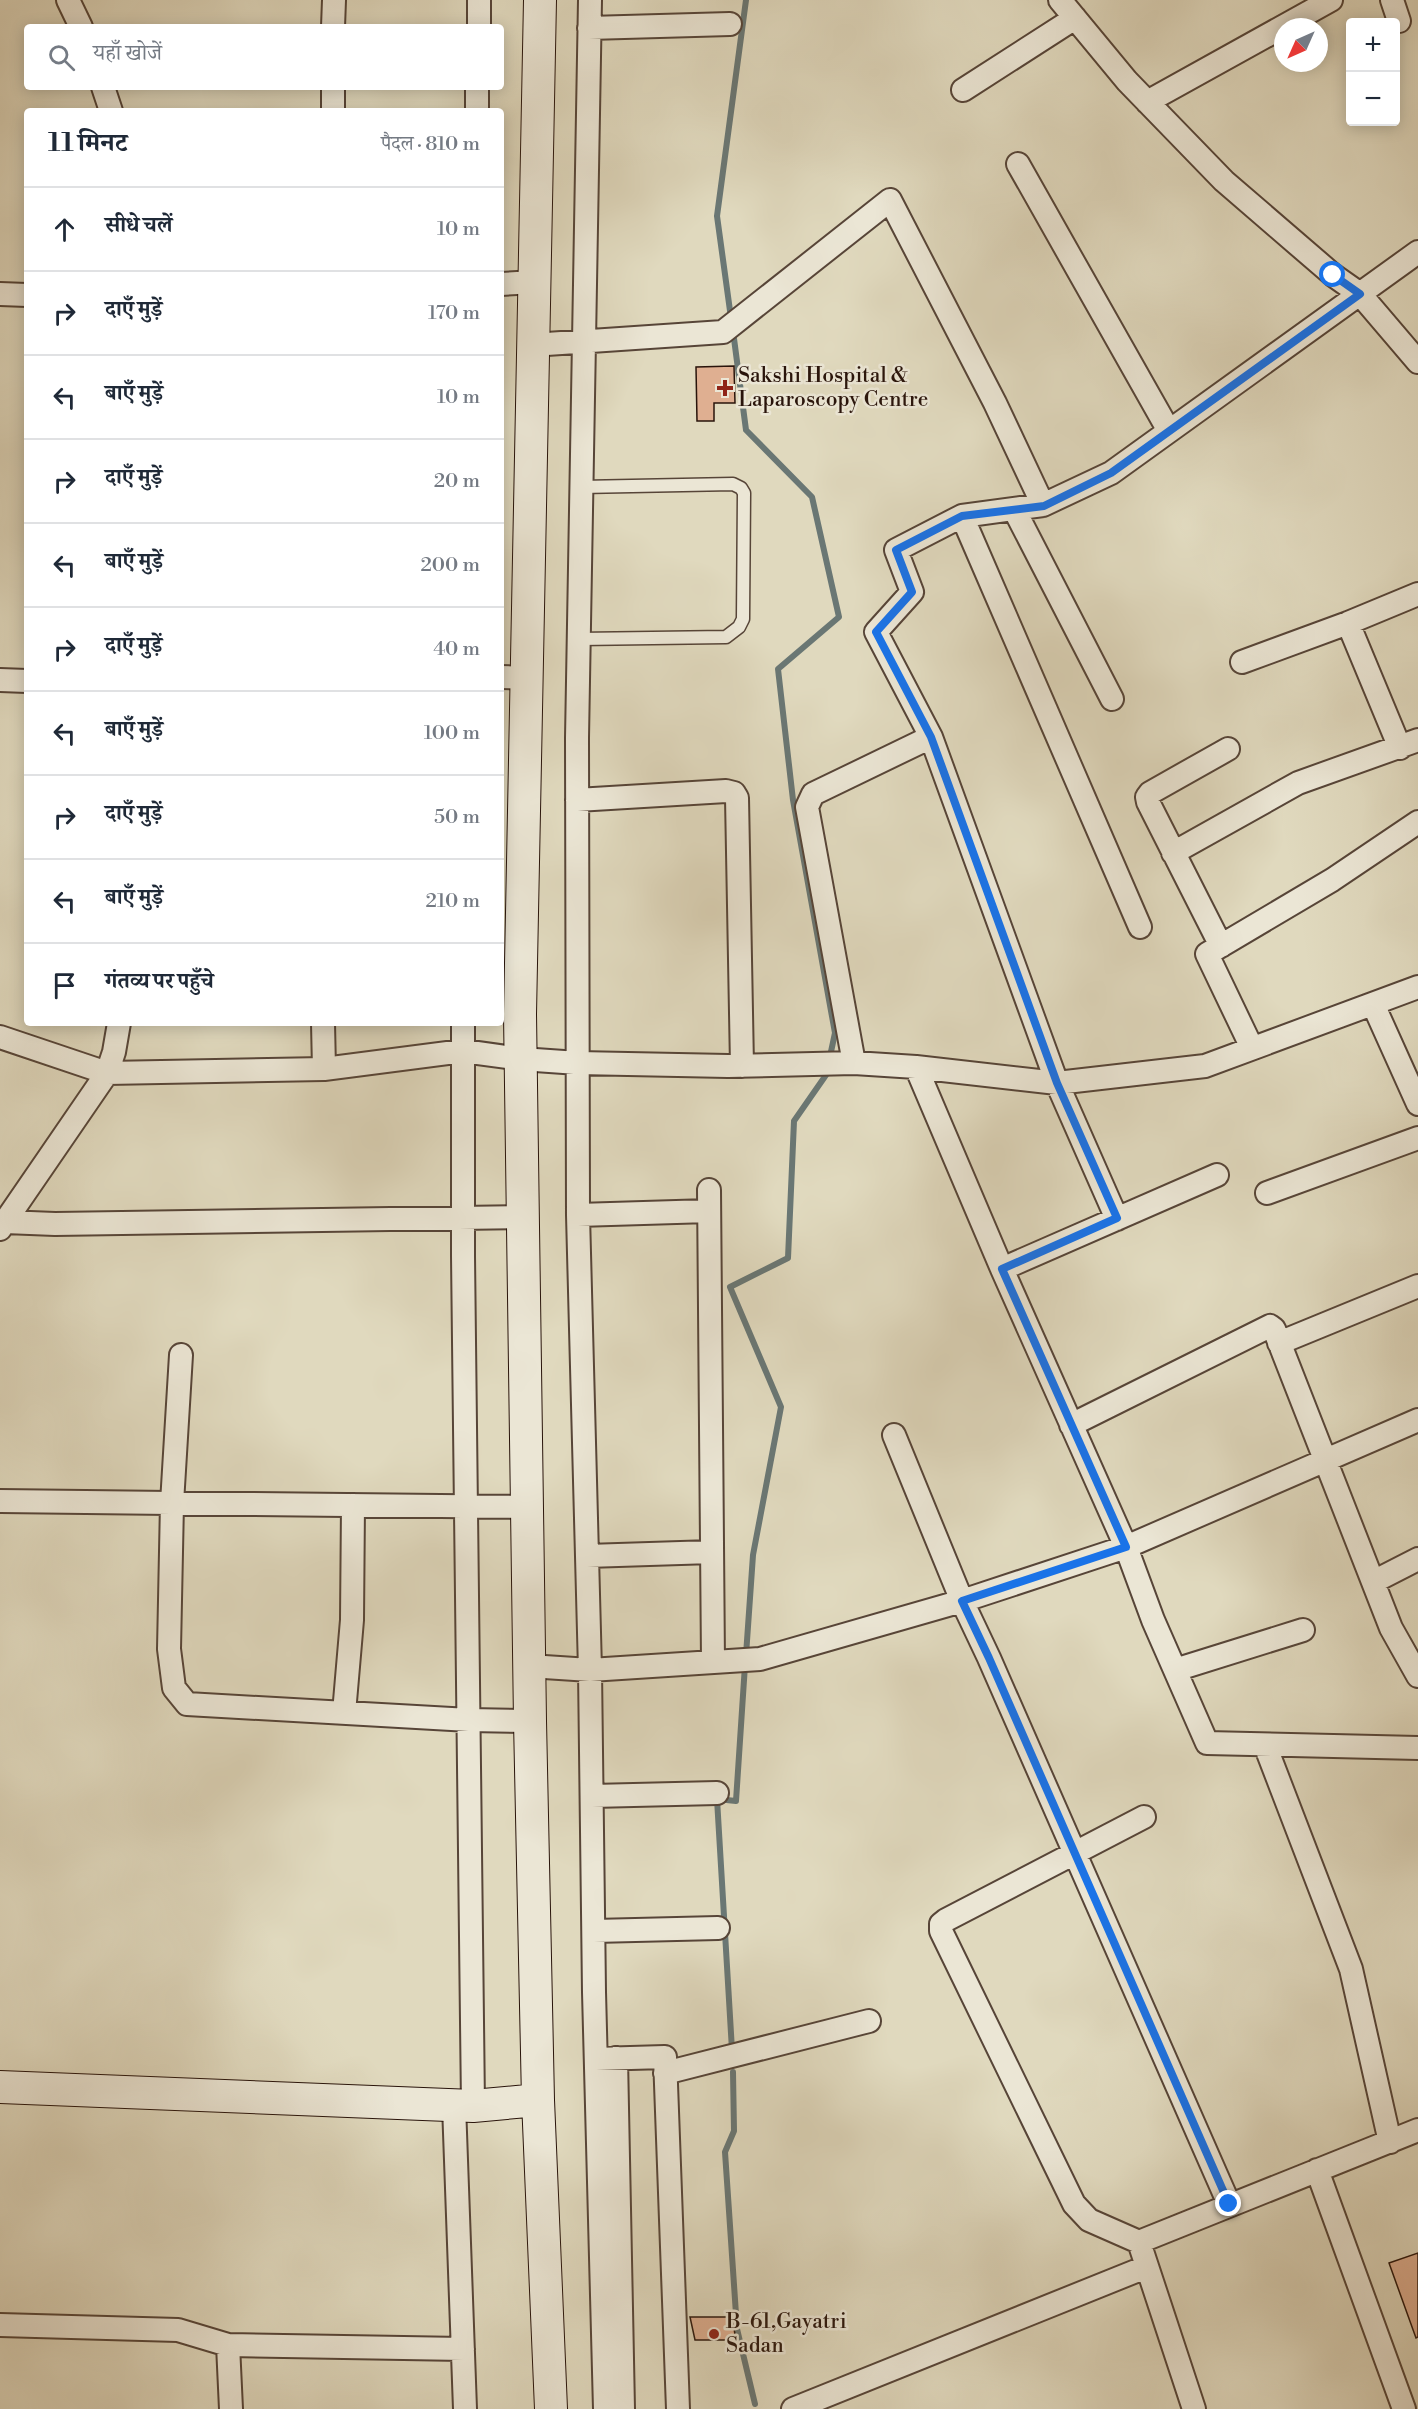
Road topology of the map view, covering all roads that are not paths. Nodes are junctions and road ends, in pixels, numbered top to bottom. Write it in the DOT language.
graph roads {
  1 [pos="334,0"];
  2 [pos="479,0"];
  3 [pos="540,0"];
  4 [pos="590,0"];
  5 [pos="1059,0"];
  6 [pos="1332,0"];
  7 [pos="1075,18"];
  8 [pos="333,24"];
  9 [pos="479,24"];
  10 [pos="730,24"];
  11 [pos="589,28"];
  12 [pos="104,90"];
  13 [pos="333,90"];
  14 [pos="477,90"];
  15 [pos="963,90"];
  16 [pos="1147,102"];
  17 [pos="110,108"];
  18 [pos="333,108"];
  19 [pos="477,108"];
  20 [pos="1018,164"];
  21 [pos="1418,252"];
  22 [pos="535,282"];
  23 [pos="504,284"];
  24 [pos="0,294"];
  25 [pos="1360,294"];
  26 [pos="24,295"];
  27 [pos="583,343"];
  28 [pos="532,345"];
  29 [pos="1414,351"];
  30 [pos="1169,431"];
  31 [pos="581,487"];
  32 [pos="1044,506"];
  33 [pos="1014,509"];
  34 [pos="962,516"];
  35 [pos="1418,594"];
  36 [pos="1348,623"];
  37 [pos="579,639"];
  38 [pos="1242,662"];
  39 [pos="514,678"];
  40 [pos="0,680"];
  41 [pos="24,681"];
  42 [pos="1112,699"];
  43 [pos="931,737"];
  44 [pos="1409,744"];
  45 [pos="1228,749"];
  46 [pos="577,800"];
  47 [pos="1418,822"];
  48 [pos="1173,853"];
  49 [pos="1140,927"];
  50 [pos="1221,946"];
  51 [pos="1418,987"];
  52 [pos="1373,1004"];
  53 [pos="118,1026"];
  54 [pos="323,1026"];
  55 [pos="463,1026"];
  56 [pos="0,1037"];
  57 [pos="1252,1048"];
  58 [pos="463,1051"];
  59 [pos="520,1059"];
  60 [pos="854,1062"];
  61 [pos="578,1063"];
  62 [pos="742,1066"];
  63 [pos="916,1067"];
  64 [pos="324,1069"];
  65 [pos="107,1073"];
  66 [pos="1057,1083"];
  67 [pos="1418,1104"];
  68 [pos="1418,1138"];
  69 [pos="1217,1175"];
  70 [pos="1267,1193"];
  71 [pos="578,1215"];
  72 [pos="463,1217"];
  73 [pos="524,1217"];
  74 [pos="1117,1218"];
  75 [pos="3,1225"];
  76 [pos="1002,1269"];
  77 [pos="1418,1286"];
  78 [pos="1279,1343"];
  79 [pos="181,1355"];
  80 [pos="1418,1420"];
  81 [pos="1071,1425"];
  82 [pos="894,1435"];
  83 [pos="1326,1459"];
  84 [pos="0,1501"];
  85 [pos="172,1503"];
  86 [pos="353,1505"];
  87 [pos="466,1506"];
  88 [pos="527,1507"];
  89 [pos="1126,1547"];
  90 [pos="712,1552"];
  91 [pos="587,1556"];
  92 [pos="1418,1559"];
  93 [pos="1373,1582"];
  94 [pos="962,1601"];
  95 [pos="1303,1630"];
  96 [pos="712,1662"];
  97 [pos="529,1666"];
  98 [pos="590,1670"];
  99 [pos="1175,1670"];
  100 [pos="1418,1676"];
  101 [pos="344,1713"];
  102 [pos="469,1720"];
  103 [pos="530,1721"];
  104 [pos="1265,1745"];
  105 [pos="1418,1748"];
  106 [pos="717,1793"];
  107 [pos="592,1796"];
  108 [pos="1144,1817"];
  109 [pos="1074,1855"];
  110 [pos="718,1928"];
  111 [pos="594,1931"];
  112 [pos="869,2021"];
  113 [pos="606,2058"];
  114 [pos="665,2073"];
  115 [pos="0,2087"];
  116 [pos="538,2100"];
  117 [pos="464,2105"];
  118 [pos="1418,2130"];
  119 [pos="1390,2142"];
  120 [pos="1317,2170"];
  121 [pos="1229,2204"];
  122 [pos="1139,2242"];
  123 [pos="1146,2267"];
  124 [pos="0,2325"];
  125 [pos="228,2345"];
  126 [pos="463,2349"];
  127 [pos="231,2409"];
  128 [pos="465,2409"];
  129 [pos="551,2409"];
  130 [pos="605,2409"];
  131 [pos="623,2409"];
  132 [pos="678,2409"];
  133 [pos="793,2409"];
  134 [pos="1194,2409"];
  135 [pos="1404,2409"];
  1 -- 8 [label="street"];
  2 -- 9 [label="street"];
  3 -- 22 [label="main road"];
  4 -- 11 [label="street"];
  5 -- 7 [label="street"];
  6 -- 16 [label="street"];
  7 -- 15 [label="street"];
  7 -- 16 [label="street"];
  10 -- 11 [label="street"];
  11 -- 27 [label="street"];
  12 -- 17 [label="street"];
  13 -- 18 [label="street"];
  14 -- 19 [label="street"];
  16 -- 25 [label="street"];
  20 -- 30 [label="street"];
  21 -- 25 [label="street"];
  22 -- 23 [label="street"];
  22 -- 28 [label="main road"];
  24 -- 26 [label="street"];
  25 -- 29 [label="street"];
  25 -- 30 [label="street"];
  27 -- 28 [label="street"];
  27 -- 31 [label="street"];
  27 -- 32 [label="street"];
  28 -- 39 [label="main road"];
  30 -- 32 [label="street"];
  31 -- 37 [label="street"];
  31 -- 37 [label="lane"];
  32 -- 33 [label="street"];
  33 -- 34 [label="street"];
  33 -- 42 [label="street"];
  34 -- 43 [label="street"];
  34 -- 49 [label="street"];
  35 -- 36 [label="street"];
  36 -- 38 [label="street"];
  36 -- 44 [label="street"];
  37 -- 46 [label="street"];
  39 -- 59 [label="main road"];
  40 -- 41 [label="street"];
  43 -- 60 [label="street"];
  43 -- 66 [label="street"];
  44 -- 48 [label="street"];
  45 -- 48 [label="street"];
  46 -- 61 [label="street"];
  46 -- 62 [label="street"];
  47 -- 50 [label="street"];
  48 -- 50 [label="street"];
  50 -- 57 [label="street"];
  51 -- 52 [label="street"];
  52 -- 57 [label="street"];
  52 -- 67 [label="street"];
  53 -- 65 [label="street"];
  54 -- 64 [label="street"];
  55 -- 58 [label="street"];
  56 -- 65 [label="street"];
  57 -- 66 [label="street"];
  58 -- 59 [label="street"];
  58 -- 64 [label="street"];
  58 -- 72 [label="street"];
  59 -- 61 [label="street"];
  59 -- 73 [label="main road"];
  60 -- 62 [label="street"];
  60 -- 63 [label="street"];
  61 -- 62 [label="street"];
  61 -- 71 [label="street"];
  63 -- 66 [label="street"];
  63 -- 76 [label="street"];
  64 -- 65 [label="street"];
  65 -- 75 [label="street"];
  66 -- 74 [label="street"];
  68 -- 70 [label="street"];
  69 -- 74 [label="street"];
  71 -- 90 [label="street"];
  71 -- 91 [label="street"];
  72 -- 73 [label="street"];
  72 -- 75 [label="street"];
  72 -- 87 [label="street"];
  73 -- 88 [label="main road"];
  74 -- 76 [label="street"];
  76 -- 81 [label="street"];
  77 -- 78 [label="street"];
  78 -- 81 [label="street"];
  78 -- 83 [label="street"];
  79 -- 85 [label="street"];
  80 -- 83 [label="street"];
  81 -- 89 [label="street"];
  82 -- 94 [label="street"];
  83 -- 89 [label="street"];
  83 -- 93 [label="street"];
  84 -- 85 [label="street"];
  85 -- 86 [label="street"];
  85 -- 101 [label="street"];
  86 -- 87 [label="street"];
  86 -- 101 [label="street"];
  87 -- 88 [label="street"];
  87 -- 102 [label="street"];
  88 -- 97 [label="main road"];
  89 -- 94 [label="street"];
  89 -- 99 [label="street"];
  90 -- 91 [label="street"];
  90 -- 96 [label="street"];
  91 -- 98 [label="street"];
  92 -- 93 [label="street"];
  93 -- 100 [label="street"];
  94 -- 96 [label="street"];
  94 -- 109 [label="street"];
  95 -- 99 [label="street"];
  96 -- 98 [label="street"];
  97 -- 98 [label="street"];
  97 -- 103 [label="main road"];
  98 -- 107 [label="street"];
  99 -- 104 [label="street"];
  101 -- 102 [label="street"];
  102 -- 103 [label="street"];
  102 -- 117 [label="street"];
  103 -- 116 [label="main road"];
  104 -- 105 [label="street"];
  104 -- 119 [label="street"];
  106 -- 107 [label="street"];
  107 -- 111 [label="street"];
  108 -- 109 [label="street"];
  109 -- 121 [label="street"];
  109 -- 122 [label="street"];
  110 -- 111 [label="street"];
  111 -- 113 [label="street"];
  112 -- 114 [label="street"];
  113 -- 114 [label="street"];
  113 -- 130 [label="street"];
  113 -- 131 [label="street"];
  114 -- 132 [label="street"];
  115 -- 117 [label="main road"];
  116 -- 117 [label="main road"];
  116 -- 129 [label="main road"];
  117 -- 126 [label="street"];
  118 -- 119 [label="street"];
  119 -- 120 [label="street"];
  120 -- 121 [label="street"];
  120 -- 135 [label="street"];
  121 -- 122 [label="street"];
  122 -- 123 [label="street"];
  123 -- 133 [label="street"];
  123 -- 134 [label="street"];
  124 -- 125 [label="street"];
  125 -- 126 [label="street"];
  125 -- 127 [label="street"];
  126 -- 128 [label="street"];
}
